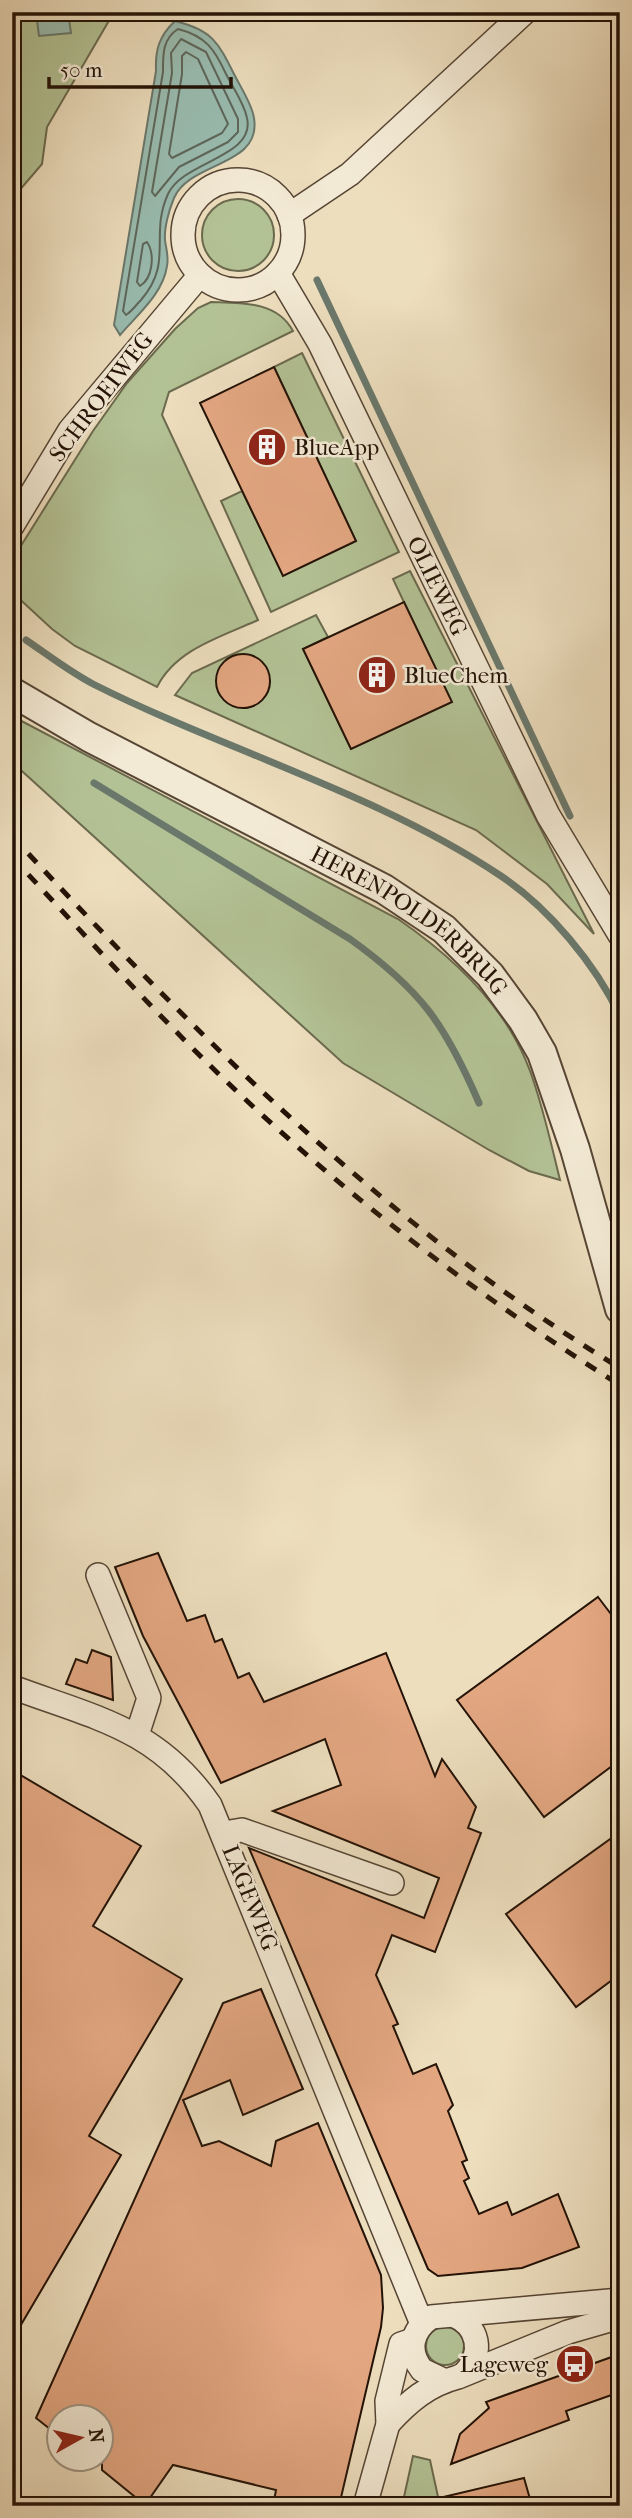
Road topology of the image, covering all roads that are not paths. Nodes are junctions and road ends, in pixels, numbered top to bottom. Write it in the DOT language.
graph roads {
  1 [pos="525,12"];
  2 [pos="289,215"];
  3 [pos="278,273"];
  4 [pos="200,275"];
  5 [pos="12,526"];
  6 [pos="12,692"];
  7 [pos="620,934"];
  8 [pos="620,1309"];
  9 [pos="98,1575"];
  10 [pos="12,1687"];
  11 [pos="137,1734"];
  12 [pos="224,1833"];
  13 [pos="392,1883"];
  14 [pos="620,2300"];
  15 [pos="453,2315"];
  16 [pos="620,2317"];
  17 [pos="418,2332"];
  18 [pos="465,2373"];
  19 [pos="443,2380"];
  20 [pos="388,2424"];
  21 [pos="365,2506"];
  1 -- 2 [label="street"];
  2 -- 3 [label="street"];
  2 -- 4 [label="street"];
  3 -- 4 [label="street"];
  3 -- 7 [label="street, OLIEWEG"];
  4 -- 5 [label="street, SCHROEIWEG"];
  6 -- 8 [label="street, HERENPOLDERBRUG"];
  9 -- 11 [label="street"];
  10 -- 11 [label="street, LAGEWEG"];
  11 -- 12 [label="street, LAGEWEG"];
  12 -- 13 [label="street, LAGEWEG"];
  12 -- 17 [label="street, LAGEWEG"];
  14 -- 15 [label="street"];
  15 -- 17 [label="street"];
  15 -- 18 [label="street"];
  16 -- 18 [label="street"];
  17 -- 19 [label="street"];
  17 -- 20 [label="street"];
  18 -- 19 [label="street"];
  19 -- 20 [label="street"];
  20 -- 21 [label="street"];
}
